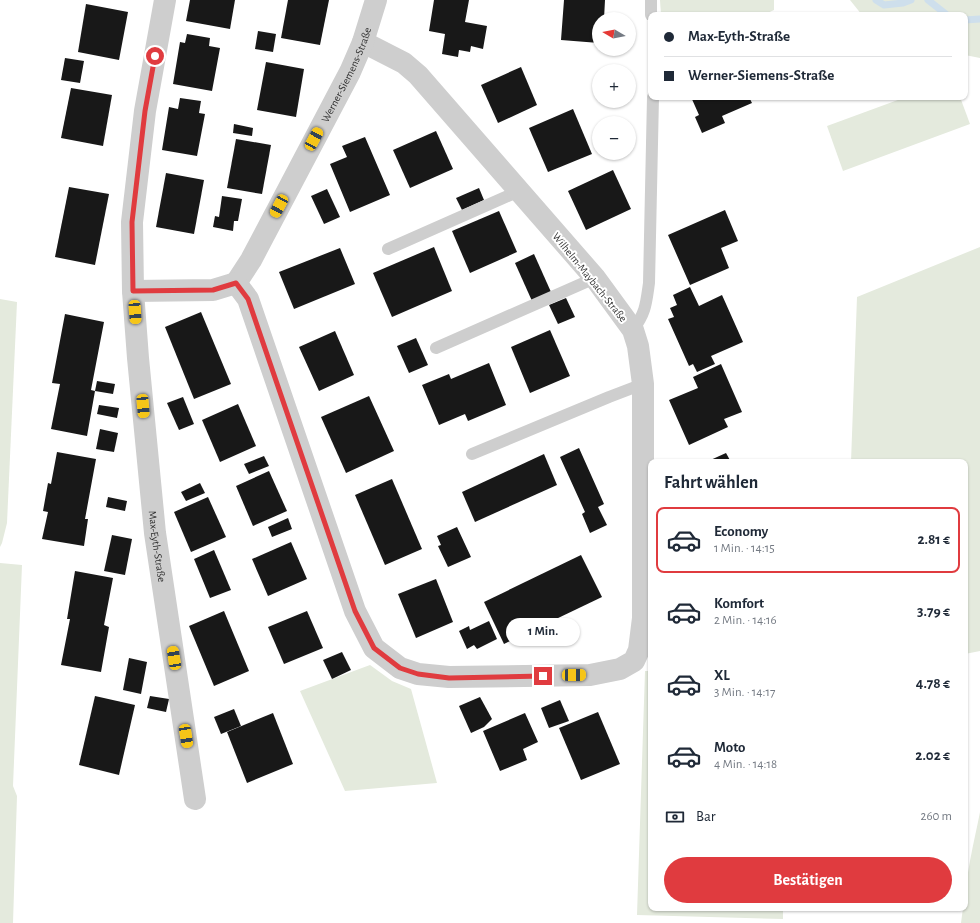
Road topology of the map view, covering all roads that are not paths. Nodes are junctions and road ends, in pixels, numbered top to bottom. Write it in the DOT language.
graph roads {
  1 [pos="165,0"];
  2 [pos="376,0"];
  3 [pos="651,0"];
  4 [pos="651,12"];
  5 [pos="363,42"];
  6 [pos="653,100"];
  7 [pos="519,191"];
  8 [pos="388,249"];
  9 [pos="595,278"];
  10 [pos="236,283"];
  11 [pos="133,291"];
  12 [pos="633,330"];
  13 [pos="436,348"];
  14 [pos="643,384"];
  15 [pos="472,454"];
  16 [pos="195,799"];
  1 -- 11 [label="street, Max-Eyth-Straße"];
  2 -- 5 [label="street, Werner-Siemens-Straße"];
  3 -- 4 [label="lane"];
  5 -- 7 [label="street, Wilhelm-Maybach-Straße"];
  5 -- 10 [label="street, Werner-Siemens-Straße"];
  6 -- 12 [label="lane"];
  7 -- 8 [label="lane"];
  7 -- 9 [label="street, Wilhelm-Maybach-Straße"];
  9 -- 12 [label="street, Wilhelm-Maybach-Straße"];
  9 -- 13 [label="lane"];
  10 -- 11 [label="street"];
  10 -- 14 [label="street, Wilhelm-Maybach-Straße"];
  11 -- 16 [label="street, Max-Eyth-Straße"];
  12 -- 14 [label="street, Wilhelm-Maybach-Straße"];
  14 -- 15 [label="lane"];
}
